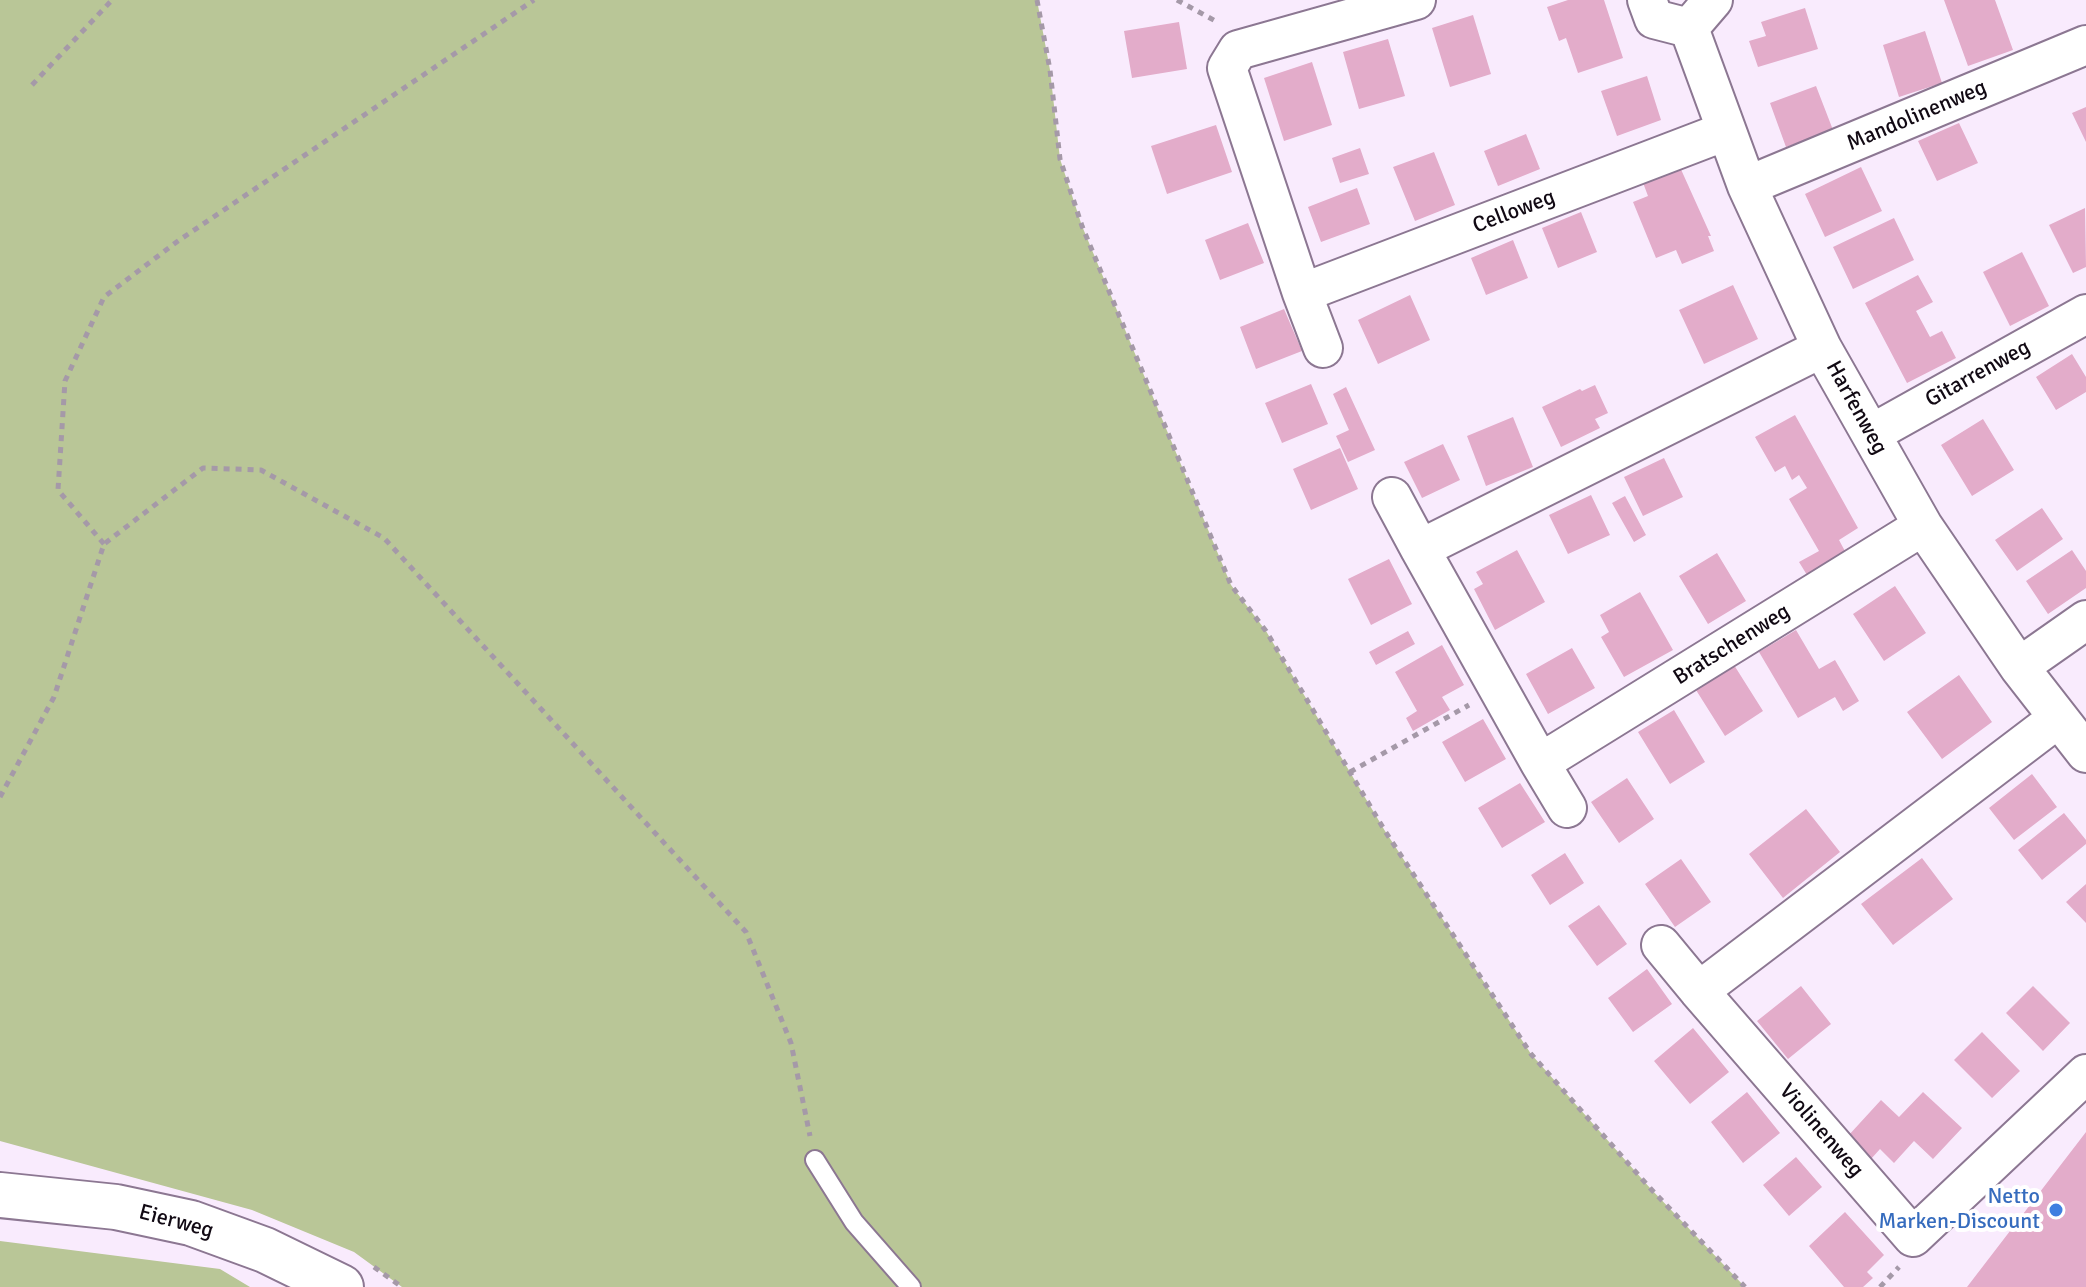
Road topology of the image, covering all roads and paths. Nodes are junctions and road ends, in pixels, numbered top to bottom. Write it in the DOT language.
graph roads {
  1 [pos="112,0"];
  2 [pos="534,0"];
  3 [pos="1037,0"];
  4 [pos="1416,0"];
  5 [pos="1647,0"];
  6 [pos="1701,14"];
  7 [pos="2086,45"];
  8 [pos="32,85"];
  9 [pos="1726,131"];
  10 [pos="1747,186"];
  11 [pos="1302,293"];
  12 [pos="2086,314"];
  13 [pos="1323,348"];
  14 [pos="1822,348"];
  15 [pos="1871,434"];
  16 [pos="1392,497"];
  17 [pos="1923,526"];
  18 [pos="104,544"];
  19 [pos="1420,549"];
  20 [pos="2086,620"];
  21 [pos="2019,667"];
  22 [pos="1498,688"];
  23 [pos="2057,719"];
  24 [pos="2086,753"];
  25 [pos="1540,763"];
  26 [pos="1350,772"];
  27 [pos="0,797"];
  28 [pos="1567,808"];
  29 [pos="1661,945"];
  30 [pos="1699,991"];
  31 [pos="2086,1074"];
  32 [pos="815,1160"];
  33 [pos="0,1195"];
  34 [pos="341,1287"];
  35 [pos="911,1287"];
  36 [pos="1745,1287"];
  1 -- 8 [label="path"];
  2 -- 18 [label="path"];
  3 -- 26 [label="path"];
  4 -- 11 [label="street"];
  5 -- 6 [label="street, Harfenweg"];
  6 -- 9 [label="street, Harfenweg"];
  7 -- 10 [label="street, Mandolinenweg"];
  9 -- 10 [label="street, Harfenweg"];
  9 -- 11 [label="street, Celloweg"];
  10 -- 14 [label="street, Harfenweg"];
  11 -- 13 [label="street"];
  12 -- 15 [label="street, Gitarrenweg"];
  14 -- 15 [label="street, Harfenweg"];
  14 -- 19 [label="street"];
  15 -- 17 [label="street, Harfenweg"];
  16 -- 19 [label="street"];
  17 -- 21 [label="street, Harfenweg"];
  17 -- 25 [label="street, Bratschenweg"];
  18 -- 27 [label="path"];
  18 -- 32 [label="path"];
  19 -- 22 [label="street"];
  20 -- 21 [label="street"];
  21 -- 23 [label="street, Harfenweg"];
  22 -- 25 [label="street"];
  22 -- 26 [label="path"];
  23 -- 24 [label="street, Harfenweg"];
  23 -- 30 [label="street"];
  25 -- 28 [label="street"];
  26 -- 36 [label="path"];
  29 -- 30 [label="street, Violinenweg"];
  30 -- 31 [label="street, Violinenweg"];
  32 -- 35 [label="lane"];
  33 -- 34 [label="street, Eierweg"];
}
